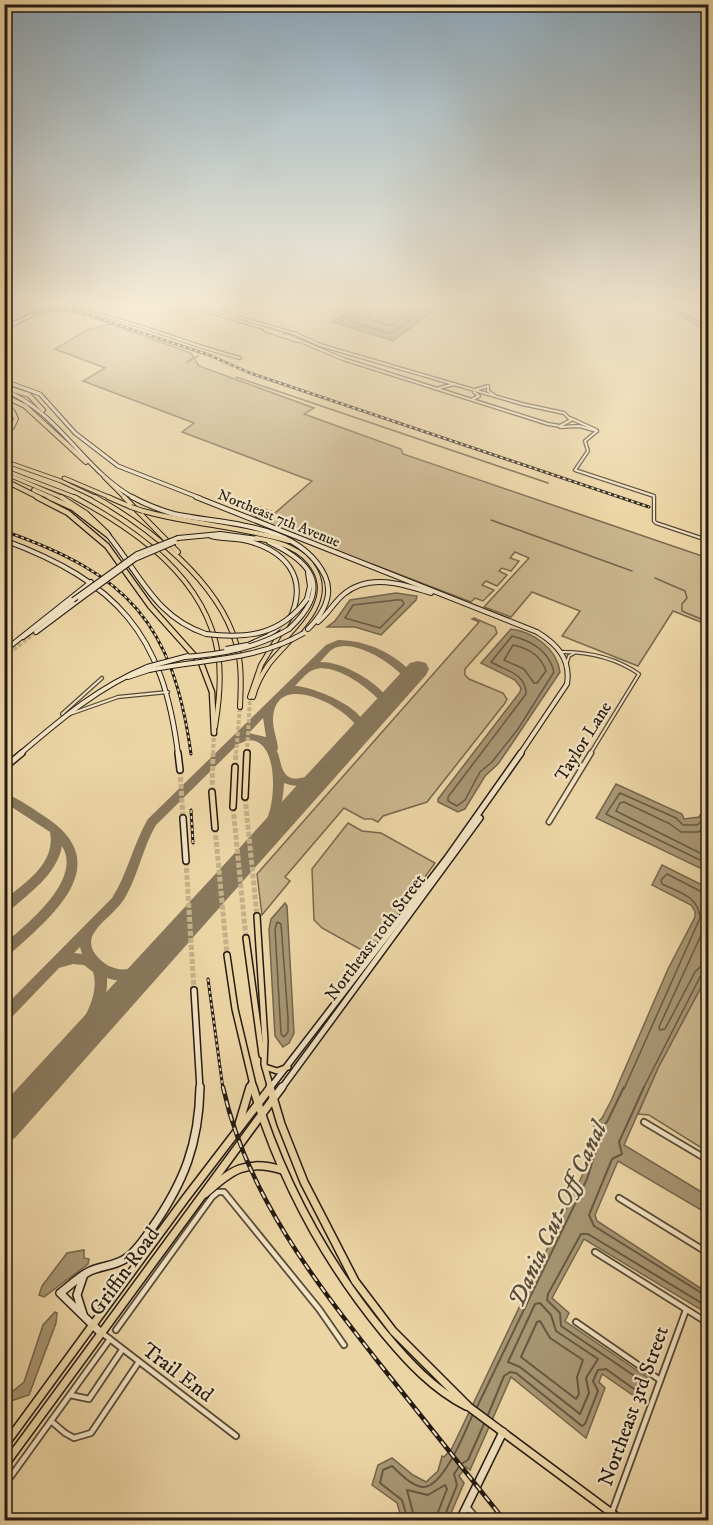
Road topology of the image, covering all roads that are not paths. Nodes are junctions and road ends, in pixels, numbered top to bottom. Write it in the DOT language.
graph roads {
  1 [pos="388,373"];
  2 [pos="418,373"];
  3 [pos="4,381"];
  4 [pos="455,384"];
  5 [pos="461,386"];
  6 [pos="4,388"];
  7 [pos="434,388"];
  8 [pos="473,390"];
  9 [pos="4,396"];
  10 [pos="465,398"];
  11 [pos="499,398"];
  12 [pos="4,405"];
  13 [pos="43,410"];
  14 [pos="570,418"];
  15 [pos="553,425"];
  16 [pos="597,431"];
  17 [pos="4,434"];
  18 [pos="4,461"];
  19 [pos="86,462"];
  20 [pos="35,471"];
  21 [pos="4,472"];
  22 [pos="104,477"];
  23 [pos="4,480"];
  24 [pos="708,529"];
  25 [pos="108,535"];
  26 [pos="208,535"];
  27 [pos="256,538"];
  28 [pos="178,539"];
  29 [pos="4,540"];
  30 [pos="289,541"];
  31 [pos="306,568"];
  32 [pos="195,576"];
  33 [pos="91,582"];
  34 [pos="476,608"];
  35 [pos="294,611"];
  36 [pos="306,631"];
  37 [pos="36,632"];
  38 [pos="4,651"];
  39 [pos="562,652"];
  40 [pos="578,652"];
  41 [pos="186,657"];
  42 [pos="567,662"];
  43 [pos="148,668"];
  44 [pos="102,678"];
  45 [pos="168,692"];
  46 [pos="240,707"];
  47 [pos="64,715"];
  48 [pos="214,733"];
  49 [pos="247,753"];
  50 [pos="235,767"];
  51 [pos="4,768"];
  52 [pos="180,770"];
  53 [pos="497,789"];
  54 [pos="212,792"];
  55 [pos="245,797"];
  56 [pos="233,807"];
  57 [pos="183,818"];
  58 [pos="549,822"];
  59 [pos="215,828"];
  60 [pos="186,861"];
  61 [pos="443,863"];
  62 [pos="442,871"];
  63 [pos="256,916"];
  64 [pos="393,934"];
  65 [pos="246,938"];
  66 [pos="227,955"];
  67 [pos="194,990"];
  68 [pos="265,1065"];
  69 [pos="288,1067"];
  70 [pos="251,1082"];
  71 [pos="270,1089"];
  72 [pos="273,1098"];
  73 [pos="258,1103"];
  74 [pos="261,1114"];
  75 [pos="644,1122"];
  76 [pos="235,1132"];
  77 [pos="708,1160"];
  78 [pos="282,1170"];
  79 [pos="619,1198"];
  80 [pos="195,1204"];
  81 [pos="595,1252"];
  82 [pos="708,1253"];
  83 [pos="86,1273"];
  84 [pos="355,1281"];
  85 [pos="345,1285"];
  86 [pos="687,1310"];
  87 [pos="84,1317"];
  88 [pos="576,1322"];
  89 [pos="708,1323"];
  90 [pos="93,1325"];
  91 [pos="116,1330"];
  92 [pos="102,1333"];
  93 [pos="110,1340"];
  94 [pos="344,1345"];
  95 [pos="122,1350"];
  96 [pos="138,1362"];
  97 [pos="660,1380"];
  98 [pos="70,1395"];
  99 [pos="469,1407"];
  100 [pos="51,1421"];
  101 [pos="503,1432"];
  102 [pos="236,1436"];
  103 [pos="4,1446"];
  104 [pos="4,1466"];
  105 [pos="4,1486"];
  106 [pos="467,1506"];
  107 [pos="611,1514"];
  108 [pos="460,1521"];
  109 [pos="478,1521"];
  110 [pos="621,1521"];
  1 -- 7 [label="street"];
  2 -- 4 [label="street"];
  3 -- 34 [label="street, Northeast 7th Avenue"];
  4 -- 5 [label="street"];
  4 -- 7 [label="street"];
  5 -- 8 [label="street"];
  5 -- 10 [label="street"];
  6 -- 13 [label="highway"];
  7 -- 10 [label="street"];
  8 -- 11 [label="street"];
  8 -- 11 [label="street"];
  9 -- 19 [label="highway"];
  10 -- 15 [label="street"];
  11 -- 14 [label="street"];
  12 -- 17 [label="highway"];
  13 -- 19 [label="street"];
  14 -- 15 [label="street"];
  14 -- 16 [label="street"];
  15 -- 16 [label="street"];
  16 -- 24 [label="street"];
  18 -- 20 [label="main road"];
  19 -- 22 [label="street"];
  20 -- 30 [label="main road, bridge"];
  20 -- 32 [label="main road"];
  21 -- 25 [label="main road"];
  21 -- 48 [label="main road"];
  22 -- 30 [label="street"];
  22 -- 32 [label="main road"];
  23 -- 25 [label="highway"];
  23 -- 48 [label="highway"];
  25 -- 31 [label="street, bridge"];
  26 -- 27 [label="street"];
  26 -- 28 [label="street"];
  26 -- 35 [label="street"];
  27 -- 31 [label="street"];
  27 -- 35 [label="main road"];
  28 -- 37 [label="street, bridge"];
  28 -- 38 [label="street, bridge"];
  29 -- 33 [label="street"];
  30 -- 36 [label="street"];
  31 -- 41 [label="street, bridge"];
  32 -- 46 [label="main road"];
  33 -- 38 [label="street"];
  33 -- 45 [label="street"];
  34 -- 36 [label="street"];
  34 -- 39 [label="street, Northeast 7th Avenue"];
  35 -- 41 [label="street, bridge"];
  36 -- 43 [label="street, bridge"];
  39 -- 40 [label="street"];
  39 -- 42 [label="street"];
  40 -- 42 [label="street"];
  40 -- 58 [label="street, Taylor Lane"];
  41 -- 43 [label="street, bridge"];
  42 -- 53 [label="street, Northeast 10th Street"];
  43 -- 47 [label="street"];
  44 -- 47 [label="street"];
  45 -- 47 [label="street"];
  45 -- 52 [label="street"];
  47 -- 51 [label="street"];
  49 -- 55 [label="main road"];
  50 -- 56 [label="main road"];
  53 -- 61 [label="street, Northeast 10th Street"];
  53 -- 62 [label="street, Northeast 10th Street"];
  54 -- 59 [label="main road"];
  57 -- 60 [label="street"];
  61 -- 62 [label="street"];
  61 -- 64 [label="street, Northeast 10th Street"];
  62 -- 64 [label="street, Northeast 10th Street"];
  63 -- 68 [label="main road"];
  64 -- 69 [label="street, Northeast 10th Street"];
  64 -- 72 [label="street, Northeast 10th Street"];
  65 -- 68 [label="main road"];
  66 -- 70 [label="main road"];
  67 -- 83 [label="street"];
  68 -- 69 [label="main road"];
  68 -- 71 [label="main road"];
  69 -- 71 [label="street, Northeast 10th Street"];
  70 -- 73 [label="main road"];
  70 -- 76 [label="main road"];
  71 -- 72 [label="main road"];
  71 -- 73 [label="main road, Griffin Road"];
  72 -- 74 [label="main road, Griffin Road"];
  72 -- 84 [label="main road"];
  73 -- 74 [label="main road"];
  73 -- 76 [label="main road, Griffin Road"];
  74 -- 78 [label="main road"];
  74 -- 80 [label="main road, Griffin Road"];
  75 -- 77 [label="street"];
  76 -- 90 [label="main road, Griffin Road"];
  78 -- 80 [label="main road"];
  78 -- 85 [label="main road"];
  79 -- 82 [label="street"];
  80 -- 92 [label="main road, Griffin Road"];
  81 -- 86 [label="street"];
  83 -- 87 [label="street"];
  83 -- 87 [label="street"];
  84 -- 85 [label="street"];
  84 -- 99 [label="main road"];
  85 -- 99 [label="main road"];
  86 -- 89 [label="street"];
  86 -- 97 [label="street, Northeast 3rd Street"];
  87 -- 90 [label="street"];
  88 -- 97 [label="street"];
  90 -- 92 [label="street"];
  90 -- 103 [label="main road, Griffin Road"];
  91 -- 94 [label="street"];
  92 -- 93 [label="street, Trail End"];
  92 -- 104 [label="main road, Griffin Road"];
  93 -- 95 [label="street, Trail End"];
  93 -- 98 [label="street"];
  95 -- 96 [label="street, Trail End"];
  95 -- 98 [label="street"];
  96 -- 100 [label="street"];
  96 -- 102 [label="street, Trail End"];
  97 -- 107 [label="street, Northeast 3rd Street"];
  98 -- 100 [label="street"];
  99 -- 101 [label="main road"];
  100 -- 105 [label="street"];
  101 -- 106 [label="street"];
  101 -- 107 [label="main road"];
  106 -- 108 [label="street"];
  106 -- 109 [label="street"];
  107 -- 110 [label="main road"];
}
